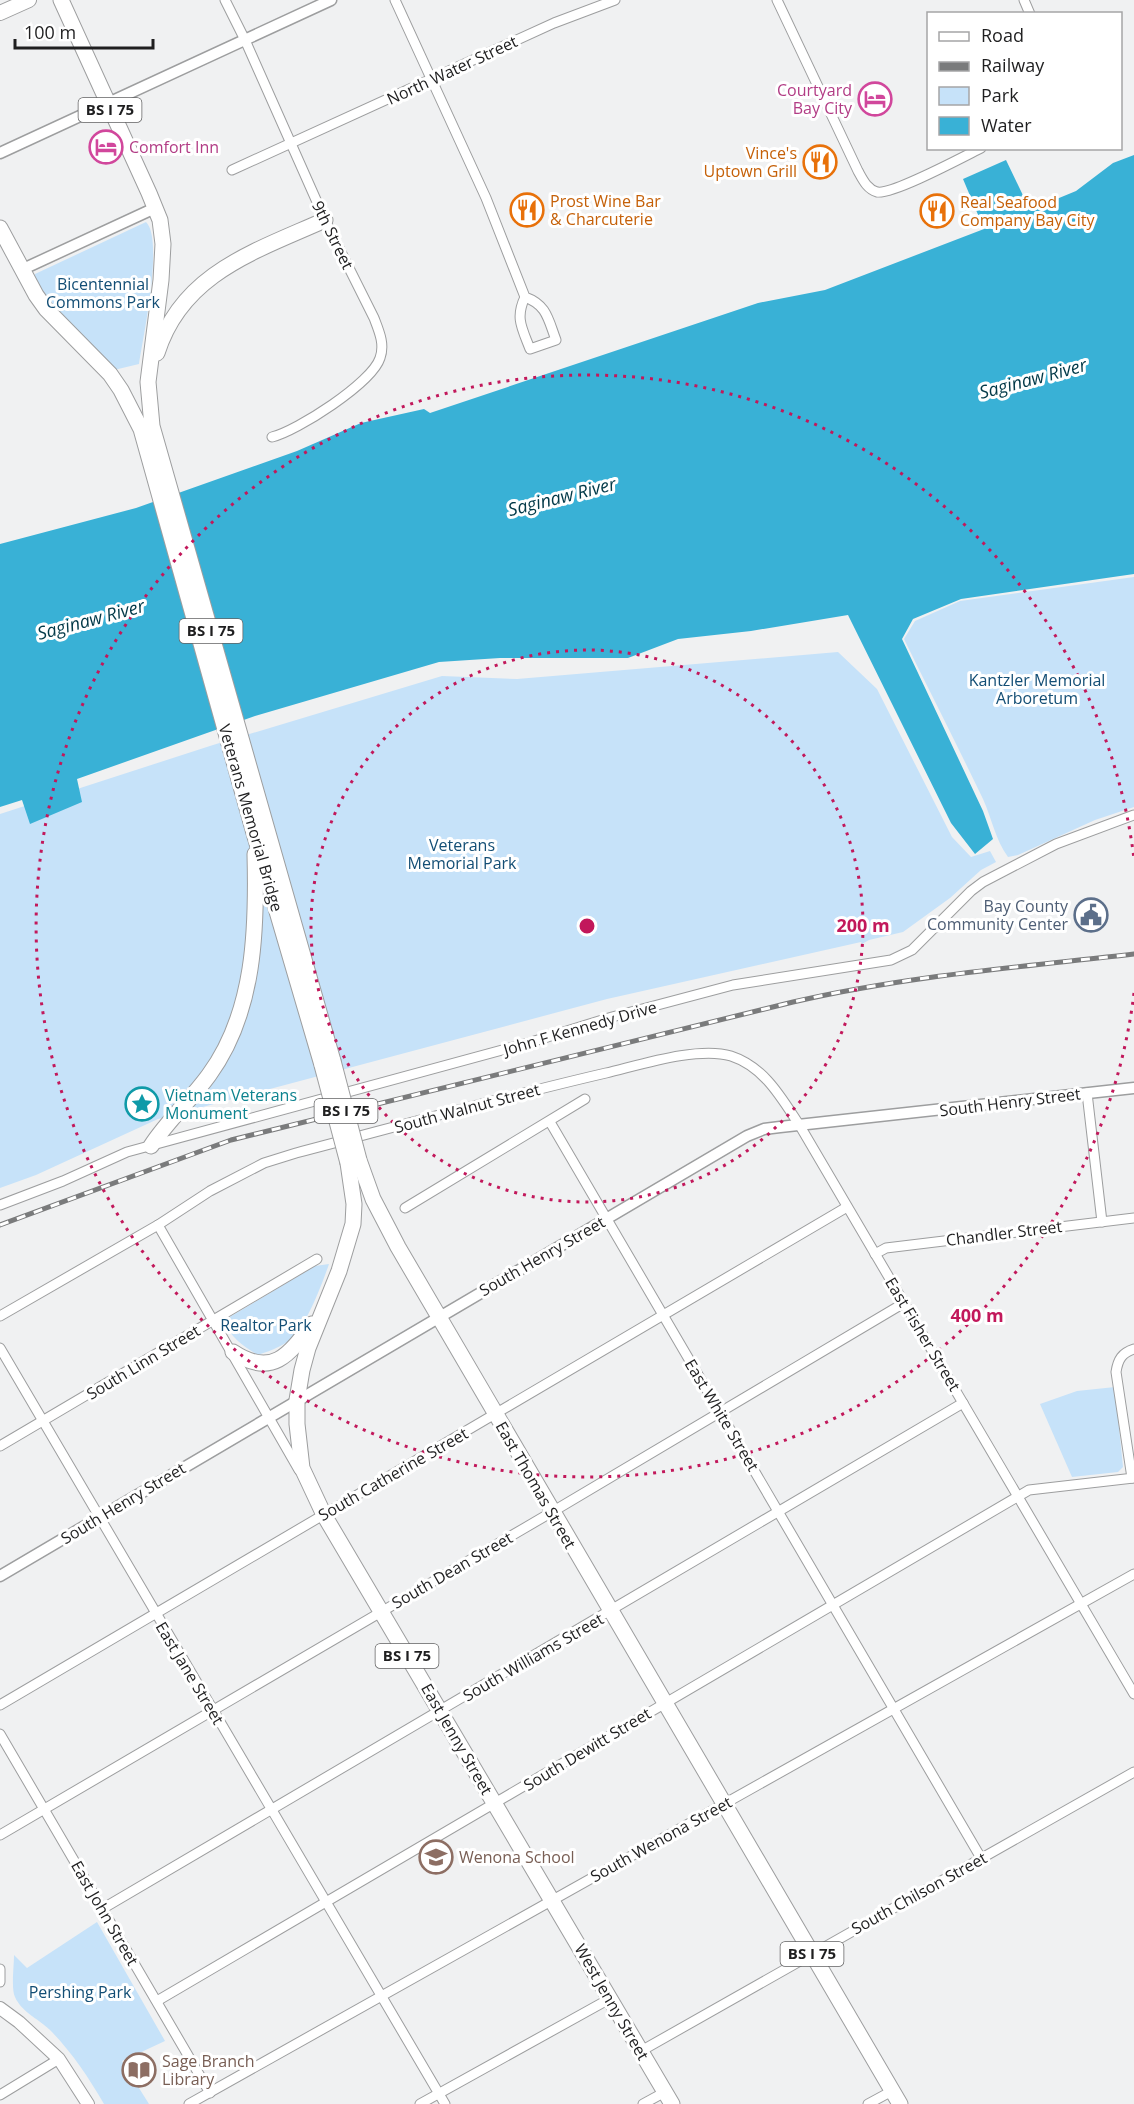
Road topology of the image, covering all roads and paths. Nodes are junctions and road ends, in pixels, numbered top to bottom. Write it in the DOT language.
graph roads {
  1 [pos="29,0"];
  2 [pos="61,0"];
  3 [pos="225,0"];
  4 [pos="331,0"];
  5 [pos="395,0"];
  6 [pos="615,0"];
  7 [pos="777,0"];
  8 [pos="0,13"];
  9 [pos="245,40"];
  10 [pos="431,80"];
  11 [pos="107,103"];
  12 [pos="291,143"];
  13 [pos="977,150"];
  14 [pos="0,153"];
  15 [pos="232,170"];
  16 [pos="157,214"];
  17 [pos="325,220"];
  18 [pos="0,228"];
  19 [pos="21,270"];
  20 [pos="525,297"];
  21 [pos="148,382"];
  22 [pos="272,437"];
  23 [pos="156,460"];
  24 [pos="254,805"];
  25 [pos="1134,815"];
  26 [pos="254,833"];
  27 [pos="328,1063"];
  28 [pos="756,1069"];
  29 [pos="1134,1088"];
  30 [pos="1087,1093"];
  31 [pos="585,1099"];
  32 [pos="550,1122"];
  33 [pos="800,1126"];
  34 [pos="151,1146"];
  35 [pos="354,1161"];
  36 [pos="0,1205"];
  37 [pos="847,1207"];
  38 [pos="405,1208"];
  39 [pos="607,1218"];
  40 [pos="1134,1218"];
  41 [pos="1102,1222"];
  42 [pos="158,1225"];
  43 [pos="875,1254"];
  44 [pos="317,1259"];
  45 [pos="904,1303"];
  46 [pos="325,1307"];
  47 [pos="663,1315"];
  48 [pos="0,1316"];
  49 [pos="438,1317"];
  50 [pos="213,1321"];
  51 [pos="0,1348"];
  52 [pos="1134,1349"];
  53 [pos="233,1352"];
  54 [pos="297,1400"];
  55 [pos="963,1402"];
  56 [pos="720,1412"];
  57 [pos="495,1415"];
  58 [pos="268,1417"];
  59 [pos="43,1421"];
  60 [pos="0,1446"];
  61 [pos="1133,1478"];
  62 [pos="308,1485"];
  63 [pos="1018,1496"];
  64 [pos="552,1512"];
  65 [pos="778,1512"];
  66 [pos="324,1515"];
  67 [pos="99,1518"];
  68 [pos="1134,1574"];
  69 [pos="0,1576"];
  70 [pos="833,1604"];
  71 [pos="1081,1604"];
  72 [pos="381,1612"];
  73 [pos="610,1612"];
  74 [pos="156,1614"];
  75 [pos="1134,1694"];
  76 [pos="664,1704"];
  77 [pos="0,1705"];
  78 [pos="894,1709"];
  79 [pos="213,1710"];
  80 [pos="441,1711"];
  81 [pos="0,1734"];
  82 [pos="1134,1772"];
  83 [pos="494,1804"];
  84 [pos="724,1804"];
  85 [pos="44,1809"];
  86 [pos="272,1810"];
  87 [pos="0,1835"];
  88 [pos="981,1858"];
  89 [pos="552,1900"];
  90 [pos="326,1903"];
  91 [pos="102,1909"];
  92 [pos="811,1954"];
  93 [pos="0,1969"];
  94 [pos="0,1982"];
  95 [pos="382,1996"];
  96 [pos="611,1998"];
  97 [pos="157,2001"];
  98 [pos="0,2008"];
  99 [pos="641,2052"];
  100 [pos="59,2059"];
  101 [pos="210,2093"];
  102 [pos="439,2094"];
  103 [pos="0,2095"];
  104 [pos="896,2097"];
  105 [pos="669,2098"];
  106 [pos="88,2104"];
  107 [pos="189,2104"];
  108 [pos="420,2104"];
  109 [pos="445,2104"];
  110 [pos="643,2104"];
  111 [pos="868,2104"];
  1 -- 8 [label="main road"];
  2 -- 11 [label="highway, BS I 75"];
  3 -- 9 [label="street, 9th Street"];
  4 -- 9 [label="street"];
  5 -- 10 [label="street"];
  6 -- 10 [label="street, North Water Street"];
  7 -- 13 [label="street"];
  9 -- 11 [label="street"];
  9 -- 12 [label="street, 9th Street"];
  10 -- 12 [label="street, North Water Street"];
  10 -- 20 [label="street"];
  11 -- 14 [label="street"];
  11 -- 16 [label="highway, BS I 75"];
  12 -- 15 [label="street, North Water Street"];
  12 -- 17 [label="street, 9th Street"];
  16 -- 19 [label="street"];
  16 -- 21 [label="highway, Veterans Memorial Bridge / BS I 75"];
  17 -- 21 [label="highway"];
  17 -- 22 [label="street, 9th Street"];
  18 -- 19 [label="highway, BS I 75"];
  19 -- 23 [label="highway, Veterans Memorial Bridge / BS I 75"];
  20 -- 20 [label="street"];
  21 -- 23 [label="highway, Veterans Memorial Bridge / BS I 75"];
  23 -- 24 [label="highway, Veterans Memorial Bridge / BS I 75"];
  24 -- 26 [label="highway, Veterans Memorial Bridge / BS I 75"];
  24 -- 27 [label="highway, Veterans Memorial Bridge / BS I 75"];
  25 -- 34 [label="street, John F Kennedy Drive"];
  26 -- 27 [label="highway, Veterans Memorial Bridge / BS I 75"];
  26 -- 34 [label="highway"];
  27 -- 35 [label="highway, Veterans Memorial Bridge / BS I 75, bridge"];
  28 -- 33 [label="street, East Fisher Street"];
  28 -- 42 [label="street, South Walnut Street"];
  29 -- 30 [label="street, South Henry Street"];
  30 -- 33 [label="street, South Henry Street"];
  30 -- 41 [label="street"];
  31 -- 32 [label="street"];
  32 -- 38 [label="street"];
  32 -- 39 [label="street, East White Street"];
  33 -- 37 [label="street, East Fisher Street"];
  33 -- 39 [label="street, South Henry Street"];
  34 -- 36 [label="street, John F Kennedy Drive"];
  35 -- 46 [label="highway, Veterans Memorial Bridge / BS I 75"];
  35 -- 49 [label="highway, East Thomas Street / BS I 75"];
  37 -- 43 [label="street, East Fisher Street"];
  37 -- 47 [label="street, South Catherine Street"];
  39 -- 47 [label="street, East White Street"];
  39 -- 49 [label="street, South Henry Street"];
  40 -- 41 [label="street, Chandler Street"];
  41 -- 43 [label="street, Chandler Street"];
  42 -- 48 [label="street, South Walnut Street"];
  42 -- 50 [label="street, East Jenny Street"];
  43 -- 45 [label="street, East Fisher Street"];
  44 -- 50 [label="street, South Linn Street"];
  45 -- 55 [label="street, East Fisher Street"];
  45 -- 56 [label="street, South Dean Street"];
  46 -- 53 [label="highway"];
  46 -- 54 [label="highway, Veterans Memorial Bridge / BS I 75"];
  47 -- 56 [label="street, East White Street"];
  47 -- 57 [label="street, South Catherine Street"];
  49 -- 54 [label="street, South Henry Street"];
  49 -- 57 [label="highway, East Thomas Street / BS I 75"];
  50 -- 53 [label="street, East Jenny Street"];
  50 -- 59 [label="street, South Linn Street"];
  51 -- 59 [label="street, East Jane Street"];
  52 -- 61 [label="street"];
  53 -- 58 [label="street, East Jenny Street"];
  54 -- 58 [label="street, South Henry Street"];
  54 -- 62 [label="highway, East Jenny Street / BS I 75"];
  55 -- 63 [label="street, East Fisher Street"];
  55 -- 65 [label="street, South Williams Street"];
  56 -- 64 [label="street, South Dean Street"];
  56 -- 65 [label="street, East White Street"];
  57 -- 64 [label="highway, East Thomas Street / BS I 75"];
  57 -- 66 [label="street, South Catherine Street"];
  58 -- 62 [label="street, East Jenny Street"];
  58 -- 67 [label="street, South Henry Street"];
  59 -- 60 [label="street, South Linn Street"];
  59 -- 67 [label="street, East Jane Street"];
  61 -- 63 [label="street, South Dewitt Street"];
  62 -- 66 [label="highway, East Jenny Street / BS I 75"];
  63 -- 70 [label="street, South Dewitt Street"];
  63 -- 71 [label="street, East Fisher Street"];
  64 -- 72 [label="street, South Dean Street"];
  64 -- 73 [label="highway, East Thomas Street / BS I 75"];
  65 -- 70 [label="street, East White Street"];
  65 -- 73 [label="street, South Williams Street"];
  66 -- 72 [label="highway, East Jenny Street / BS I 75"];
  66 -- 74 [label="street, South Catherine Street"];
  67 -- 69 [label="street, South Henry Street"];
  67 -- 74 [label="street, East Jane Street"];
  68 -- 71 [label="street, South Wenona Street"];
  70 -- 76 [label="street, South Dewitt Street"];
  70 -- 78 [label="street, East White Street"];
  71 -- 75 [label="street, East Fisher Street"];
  71 -- 78 [label="street, South Wenona Street"];
  72 -- 79 [label="street, South Dean Street"];
  72 -- 80 [label="highway, East Jenny Street / BS I 75"];
  73 -- 76 [label="highway, East Thomas Street / BS I 75"];
  73 -- 80 [label="street, South Williams Street"];
  74 -- 77 [label="street, South Catherine Street"];
  74 -- 79 [label="street, East Jane Street"];
  76 -- 83 [label="street, South Dewitt Street"];
  76 -- 84 [label="highway, East Thomas Street / BS I 75"];
  78 -- 84 [label="street, South Wenona Street"];
  78 -- 88 [label="street, East White Street"];
  79 -- 85 [label="street, South Dean Street"];
  79 -- 86 [label="street, East Jane Street"];
  80 -- 83 [label="highway, East Jenny Street / BS I 75"];
  80 -- 86 [label="street, South Williams Street"];
  81 -- 85 [label="street, East John Street"];
  82 -- 88 [label="street, South Chilson Street"];
  83 -- 89 [label="highway, East Jenny Street / BS I 75"];
  83 -- 90 [label="street, South Dewitt Street"];
  84 -- 89 [label="street, South Wenona Street"];
  84 -- 92 [label="highway, BS I 75"];
  85 -- 87 [label="street, South Dean Street"];
  85 -- 91 [label="street, East John Street"];
  86 -- 90 [label="street, East Jane Street"];
  86 -- 91 [label="street, South Williams Street"];
  88 -- 92 [label="street, South Chilson Street"];
  89 -- 95 [label="street, South Wenona Street"];
  89 -- 96 [label="highway, West Jenny Street / BS I 75"];
  90 -- 95 [label="street, East Jane Street"];
  90 -- 97 [label="street, South Dewitt Street"];
  91 -- 97 [label="street, East John Street"];
  92 -- 99 [label="street, South Chilson Street"];
  92 -- 104 [label="highway, BS I 75"];
  93 -- 94 [label="street"];
  95 -- 101 [label="street, South Wenona Street"];
  95 -- 102 [label="street, East Jane Street"];
  96 -- 99 [label="highway, West Jenny Street / BS I 75"];
  96 -- 102 [label="street"];
  97 -- 101 [label="street, East John Street"];
  98 -- 100 [label="main road"];
  99 -- 105 [label="highway, West Jenny Street / BS I 75"];
  100 -- 103 [label="street"];
  100 -- 106 [label="main road"];
  101 -- 107 [label="street, South Wenona Street"];
  102 -- 108 [label="street"];
  102 -- 109 [label="street, East Jane Street"];
  104 -- 111 [label="street"];
  105 -- 110 [label="street"];
}
